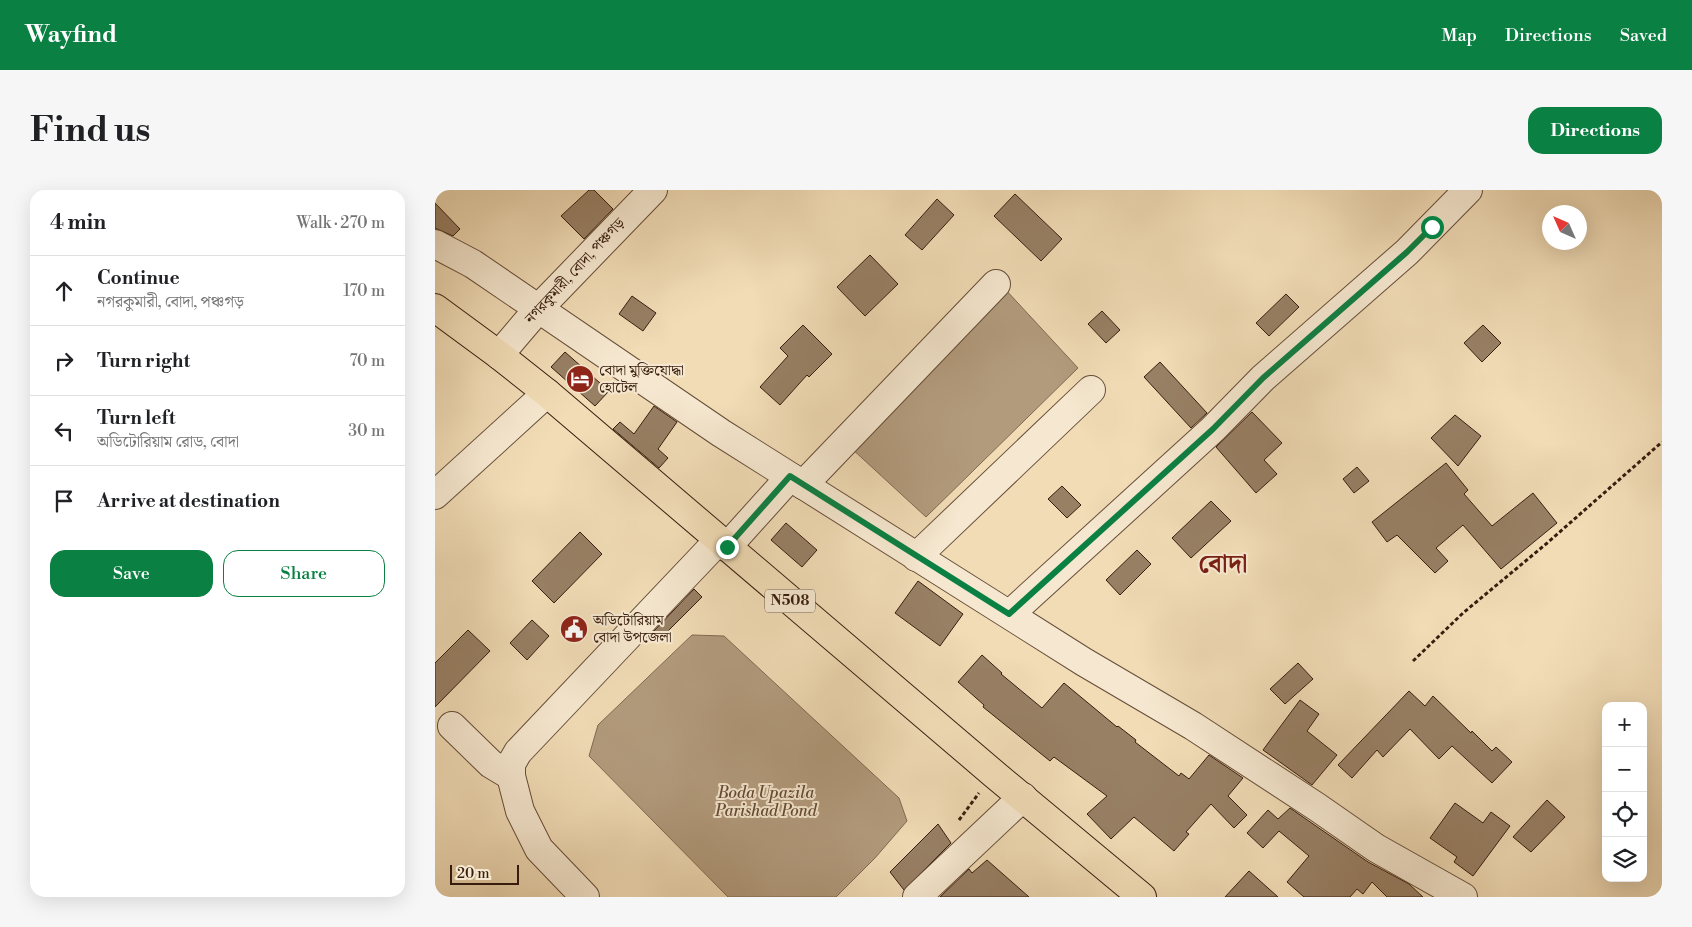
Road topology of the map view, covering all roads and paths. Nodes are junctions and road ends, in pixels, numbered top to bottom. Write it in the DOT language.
graph roads {
  1 [pos="653,190"];
  2 [pos="1468,190"];
  3 [pos="435,244"];
  4 [pos="996,284"];
  5 [pos="435,308"];
  6 [pos="539,308"];
  7 [pos="499,355"];
  8 [pos="1091,390"];
  9 [pos="547,393"];
  10 [pos="1662,442"];
  11 [pos="797,481"];
  12 [pos="435,495"];
  13 [pos="723,544"];
  14 [pos="916,557"];
  15 [pos="1009,614"];
  16 [pos="1413,661"];
  17 [pos="452,726"];
  18 [pos="994,774"];
  19 [pos="511,776"];
  20 [pos="1023,797"];
  21 [pos="957,823"];
  22 [pos="585,897"];
  23 [pos="917,897"];
  24 [pos="1142,897"];
  25 [pos="1463,897"];
  1 -- 6 [label="street, নগরকুমারী, বোদা, পঞ্চগড়"];
  2 -- 15 [label="street"];
  3 -- 6 [label="street"];
  4 -- 11 [label="street"];
  5 -- 7 [label="highway, N508"];
  6 -- 7 [label="street, নগরকুমারী, বোদা, পঞ্চগড়"];
  6 -- 11 [label="street"];
  7 -- 9 [label="highway, N508"];
  8 -- 14 [label="street"];
  9 -- 12 [label="street"];
  9 -- 13 [label="highway, N508"];
  10 -- 16 [label="path"];
  11 -- 13 [label="street"];
  11 -- 14 [label="street"];
  13 -- 18 [label="highway, N508"];
  13 -- 19 [label="street"];
  14 -- 15 [label="street"];
  15 -- 25 [label="street"];
  17 -- 19 [label="street"];
  18 -- 20 [label="highway, N508"];
  18 -- 21 [label="path"];
  19 -- 22 [label="street"];
  20 -- 23 [label="street"];
  20 -- 24 [label="highway, N508"];
}
